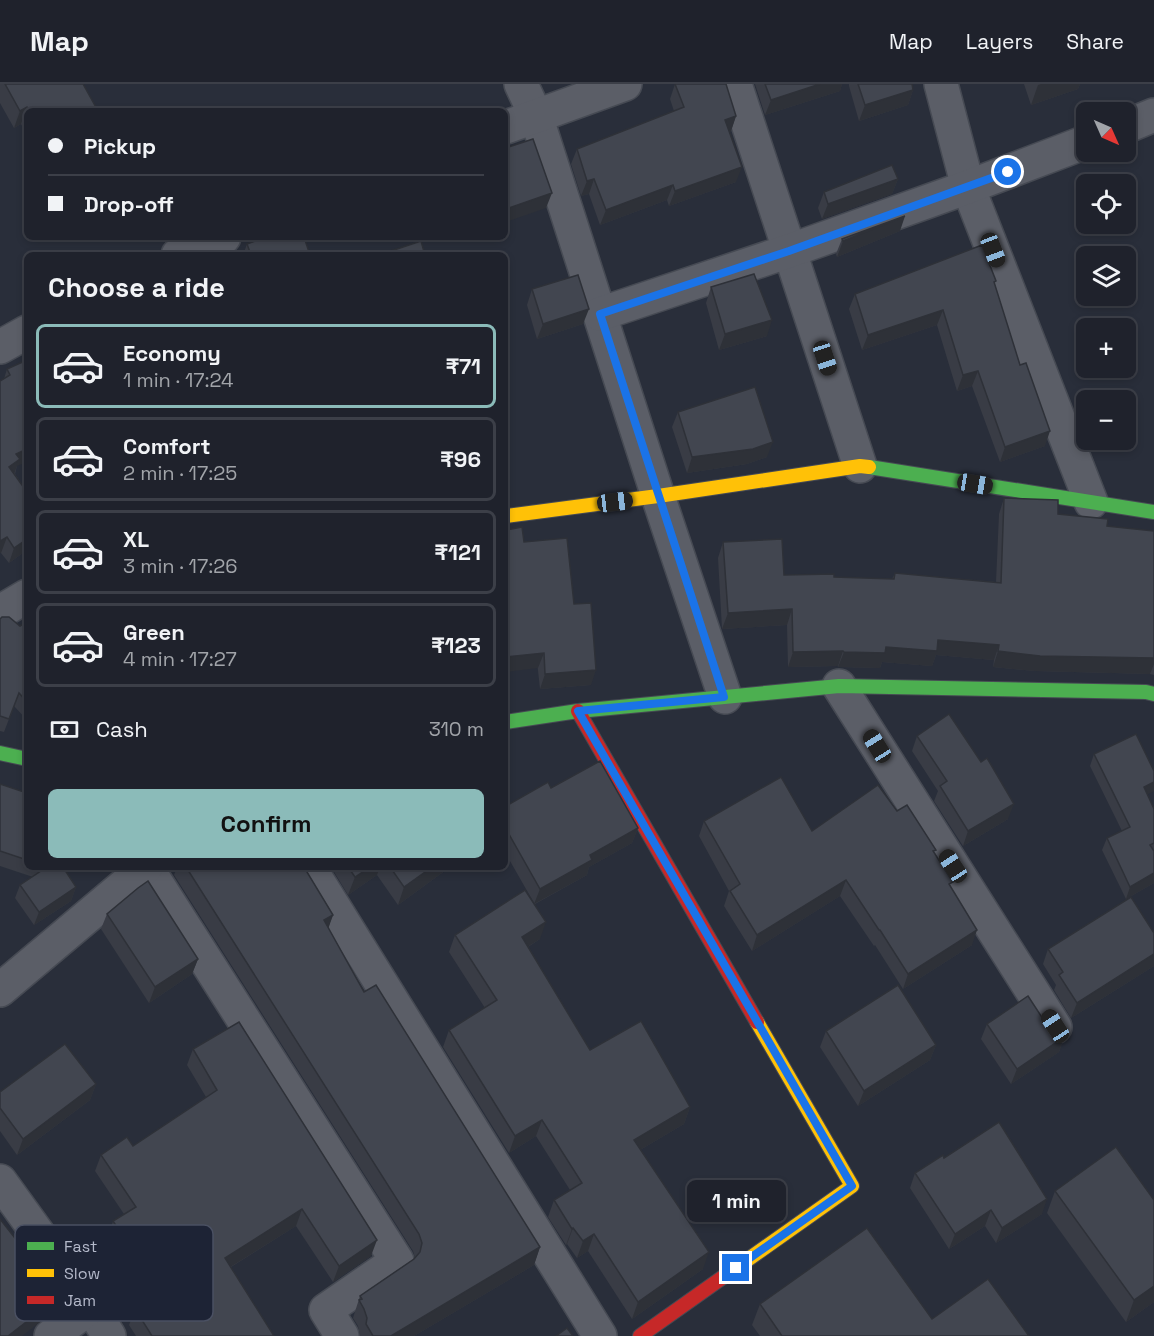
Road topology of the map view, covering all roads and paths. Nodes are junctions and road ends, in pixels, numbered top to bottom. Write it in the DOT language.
graph roads {
  1 [pos="521,84"];
  2 [pos="625,84"];
  3 [pos="735,84"];
  4 [pos="941,84"];
  5 [pos="1154,115"];
  6 [pos="536,116"];
  7 [pos="1136,122"];
  8 [pos="508,127"];
  9 [pos="1076,146"];
  10 [pos="968,187"];
  11 [pos="216,240"];
  12 [pos="789,251"];
  13 [pos="185,252"];
  14 [pos="600,314"];
  15 [pos="24,334"];
  16 [pos="0,347"];
  17 [pos="860,466"];
  18 [pos="658,496"];
  19 [pos="1091,502"];
  20 [pos="1154,512"];
  21 [pos="508,516"];
  22 [pos="24,598"];
  23 [pos="0,612"];
  24 [pos="839,686"];
  25 [pos="724,697"];
  26 [pos="1151,697"];
  27 [pos="578,711"];
  28 [pos="508,722"];
  29 [pos="0,753"];
  30 [pos="24,758"];
  31 [pos="142,870"];
  32 [pos="148,870"];
  33 [pos="311,870"];
  34 [pos="0,990"];
  35 [pos="1055,1026"];
  36 [pos="0,1181"];
  37 [pos="32,1225"];
  38 [pos="72,1321"];
  39 [pos="100,1321"];
  40 [pos="51,1336"];
  41 [pos="109,1336"];
  42 [pos="342,1336"];
  43 [pos="600,1336"];
  44 [pos="640,1336"];
  1 -- 6 [label="street"];
  2 -- 6 [label="street"];
  3 -- 12 [label="street"];
  4 -- 10 [label="street"];
  5 -- 7 [label="street"];
  6 -- 8 [label="street"];
  6 -- 14 [label="street"];
  9 -- 10 [label="street"];
  10 -- 12 [label="street"];
  10 -- 19 [label="street"];
  11 -- 13 [label="street"];
  12 -- 14 [label="street"];
  12 -- 17 [label="street"];
  14 -- 18 [label="street"];
  15 -- 16 [label="street"];
  17 -- 18 [label="street"];
  17 -- 19 [label="street"];
  18 -- 21 [label="street"];
  18 -- 25 [label="street"];
  19 -- 20 [label="street"];
  22 -- 23 [label="street"];
  24 -- 25 [label="street"];
  24 -- 26 [label="street"];
  24 -- 35 [label="street"];
  25 -- 27 [label="street"];
  27 -- 28 [label="street"];
  27 -- 44 [label="street"];
  29 -- 30 [label="street"];
  31 -- 34 [label="street"];
  32 -- 42 [label="street"];
  33 -- 43 [label="street"];
  36 -- 37 [label="street"];
  38 -- 40 [label="street"];
  39 -- 41 [label="street"];
}
